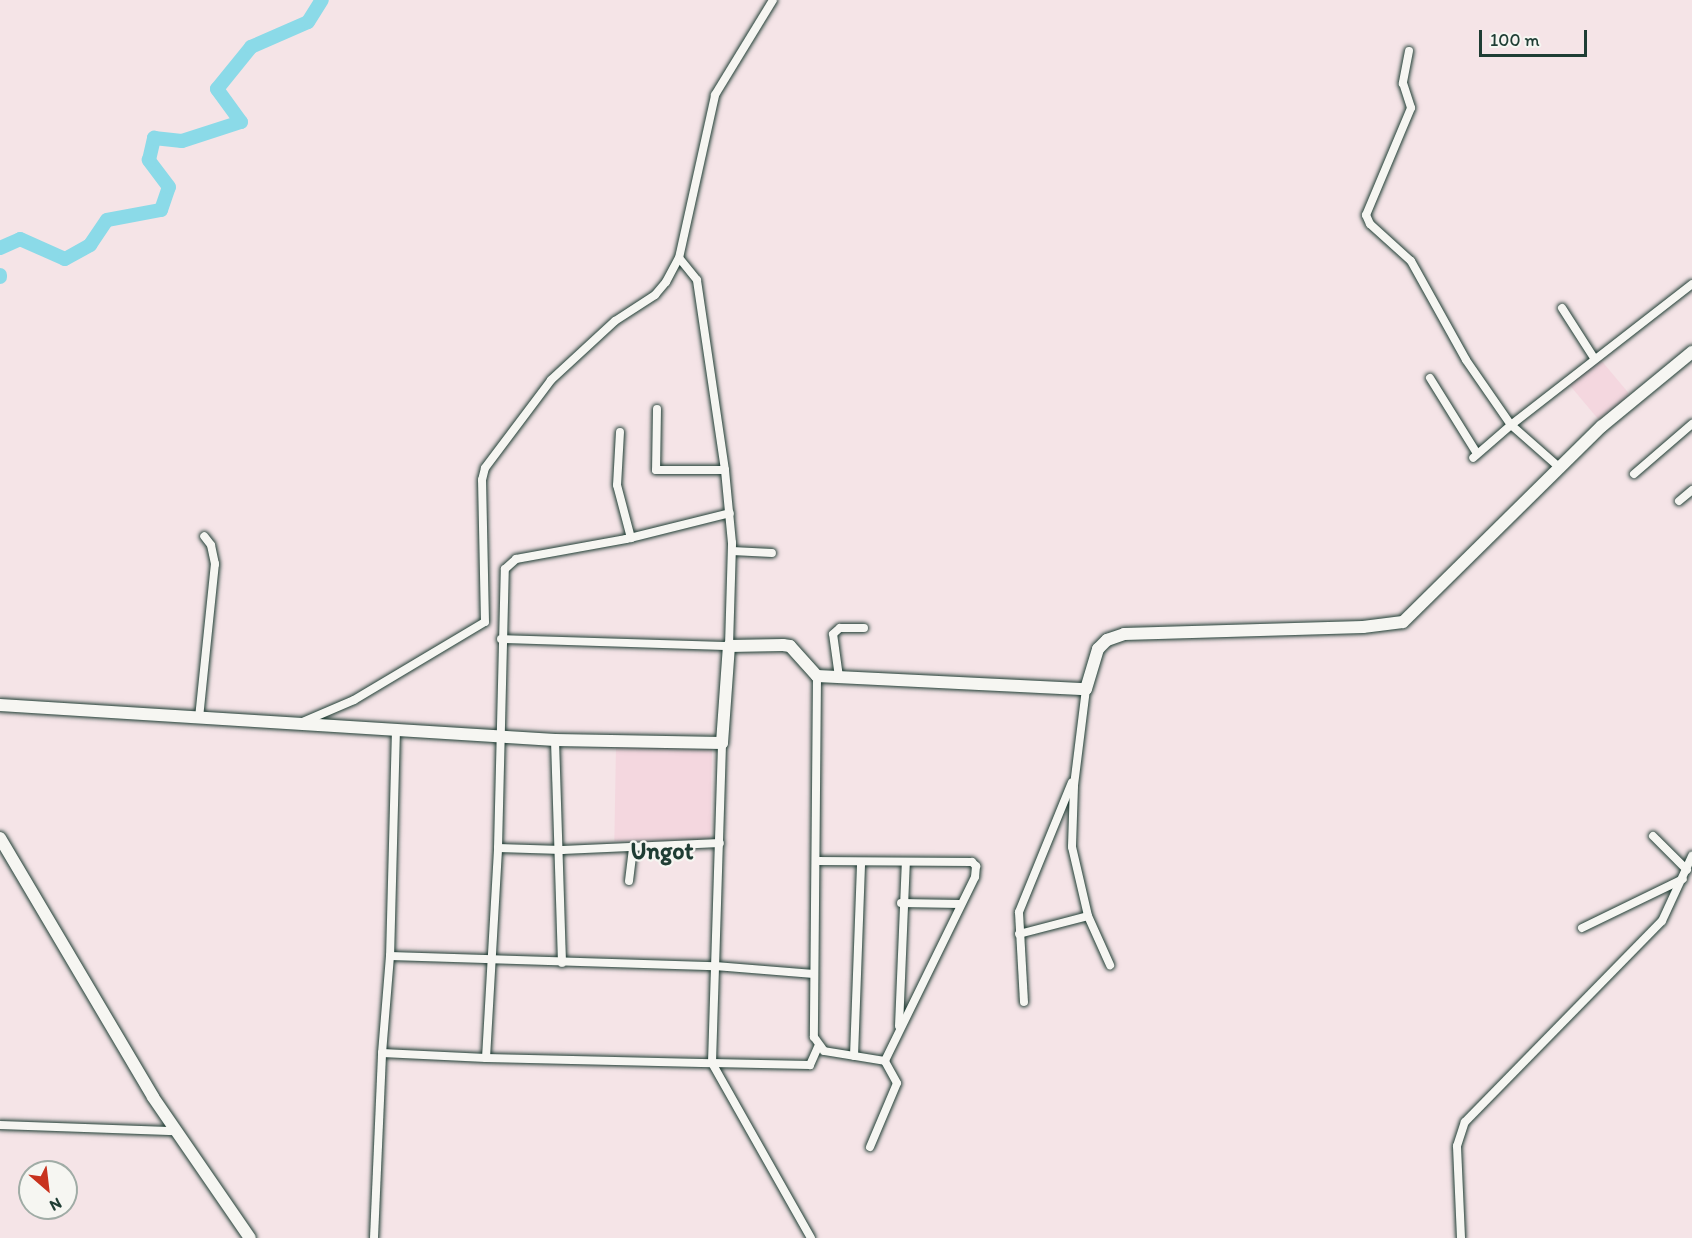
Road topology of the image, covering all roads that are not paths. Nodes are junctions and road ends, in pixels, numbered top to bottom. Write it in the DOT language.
graph roads {
  1 [pos="773,0"];
  2 [pos="1409,51"];
  3 [pos="679,258"];
  4 [pos="1691,287"];
  5 [pos="1562,308"];
  6 [pos="1692,352"];
  7 [pos="1594,358"];
  8 [pos="1430,378"];
  9 [pos="657,409"];
  10 [pos="1692,424"];
  11 [pos="1511,425"];
  12 [pos="620,432"];
  13 [pos="1560,468"];
  14 [pos="725,470"];
  15 [pos="1634,474"];
  16 [pos="1692,490"];
  17 [pos="1679,501"];
  18 [pos="730,513"];
  19 [pos="204,536"];
  20 [pos="630,538"];
  21 [pos="732,551"];
  22 [pos="772,553"];
  23 [pos="864,628"];
  24 [pos="501,639"];
  25 [pos="729,646"];
  26 [pos="817,676"];
  27 [pos="839,677"];
  28 [pos="1086,689"];
  29 [pos="0,705"];
  30 [pos="199,718"];
  31 [pos="297,725"];
  32 [pos="396,729"];
  33 [pos="500,734"];
  34 [pos="555,740"];
  35 [pos="722,743"];
  36 [pos="1076,773"];
  37 [pos="1056,817"];
  38 [pos="1072,820"];
  39 [pos="1653,836"];
  40 [pos="0,838"];
  41 [pos="720,843"];
  42 [pos="633,847"];
  43 [pos="498,848"];
  44 [pos="562,850"];
  45 [pos="1692,856"];
  46 [pos="816,861"];
  47 [pos="861,862"];
  48 [pos="906,862"];
  49 [pos="1685,874"];
  50 [pos="629,881"];
  51 [pos="902,903"];
  52 [pos="960,904"];
  53 [pos="1088,916"];
  54 [pos="1582,928"];
  55 [pos="1019,934"];
  56 [pos="390,956"];
  57 [pos="490,960"];
  58 [pos="562,963"];
  59 [pos="1110,965"];
  60 [pos="715,966"];
  61 [pos="813,974"];
  62 [pos="1024,1002"];
  63 [pos="898,1030"];
  64 [pos="818,1047"];
  65 [pos="382,1053"];
  66 [pos="854,1056"];
  67 [pos="486,1058"];
  68 [pos="885,1061"];
  69 [pos="711,1063"];
  70 [pos="0,1125"];
  71 [pos="176,1131"];
  72 [pos="870,1147"];
  73 [pos="250,1238"];
  74 [pos="374,1238"];
  75 [pos="811,1238"];
  76 [pos="1461,1238"];
  1 -- 3 [label="street"];
  2 -- 11 [label="street"];
  3 -- 14 [label="street"];
  3 -- 31 [label="street"];
  4 -- 7 [label="street"];
  5 -- 7 [label="street"];
  6 -- 13 [label="street"];
  7 -- 11 [label="street"];
  8 -- 11 [label="street"];
  9 -- 14 [label="street"];
  10 -- 15 [label="street"];
  11 -- 13 [label="street"];
  12 -- 20 [label="street"];
  13 -- 28 [label="street"];
  14 -- 18 [label="street"];
  16 -- 17 [label="street"];
  18 -- 20 [label="street"];
  18 -- 21 [label="street"];
  19 -- 30 [label="street"];
  20 -- 24 [label="street"];
  21 -- 22 [label="street"];
  21 -- 25 [label="street"];
  23 -- 27 [label="street"];
  24 -- 25 [label="street"];
  24 -- 33 [label="street"];
  25 -- 26 [label="street"];
  25 -- 35 [label="street"];
  26 -- 27 [label="street"];
  26 -- 46 [label="street"];
  27 -- 28 [label="street"];
  28 -- 36 [label="street"];
  29 -- 30 [label="street"];
  30 -- 31 [label="street"];
  31 -- 32 [label="street"];
  32 -- 33 [label="street"];
  32 -- 56 [label="street"];
  33 -- 34 [label="street"];
  33 -- 43 [label="street"];
  34 -- 35 [label="street"];
  34 -- 44 [label="street"];
  35 -- 41 [label="street"];
  36 -- 37 [label="street"];
  36 -- 38 [label="street"];
  37 -- 38 [label="street"];
  37 -- 55 [label="street"];
  38 -- 53 [label="street"];
  39 -- 49 [label="street"];
  40 -- 71 [label="street"];
  41 -- 42 [label="street"];
  41 -- 60 [label="street"];
  42 -- 44 [label="street"];
  42 -- 50 [label="street"];
  43 -- 44 [label="street"];
  43 -- 57 [label="street"];
  44 -- 58 [label="street"];
  45 -- 49 [label="street"];
  46 -- 47 [label="street"];
  46 -- 61 [label="street"];
  47 -- 48 [label="street"];
  47 -- 66 [label="street"];
  48 -- 51 [label="street"];
  48 -- 52 [label="street"];
  49 -- 54 [label="street"];
  49 -- 76 [label="street"];
  51 -- 52 [label="street"];
  51 -- 63 [label="street"];
  52 -- 63 [label="street"];
  53 -- 55 [label="street"];
  53 -- 59 [label="street"];
  55 -- 62 [label="street"];
  56 -- 57 [label="street"];
  56 -- 65 [label="street"];
  57 -- 58 [label="street"];
  57 -- 67 [label="street"];
  58 -- 60 [label="street"];
  60 -- 61 [label="street"];
  60 -- 69 [label="street"];
  61 -- 64 [label="street"];
  63 -- 68 [label="street"];
  64 -- 66 [label="street"];
  64 -- 69 [label="street"];
  65 -- 67 [label="street"];
  65 -- 74 [label="street"];
  66 -- 68 [label="street"];
  67 -- 69 [label="street"];
  68 -- 72 [label="street"];
  69 -- 75 [label="street"];
  70 -- 71 [label="street"];
  71 -- 73 [label="street"];
}
